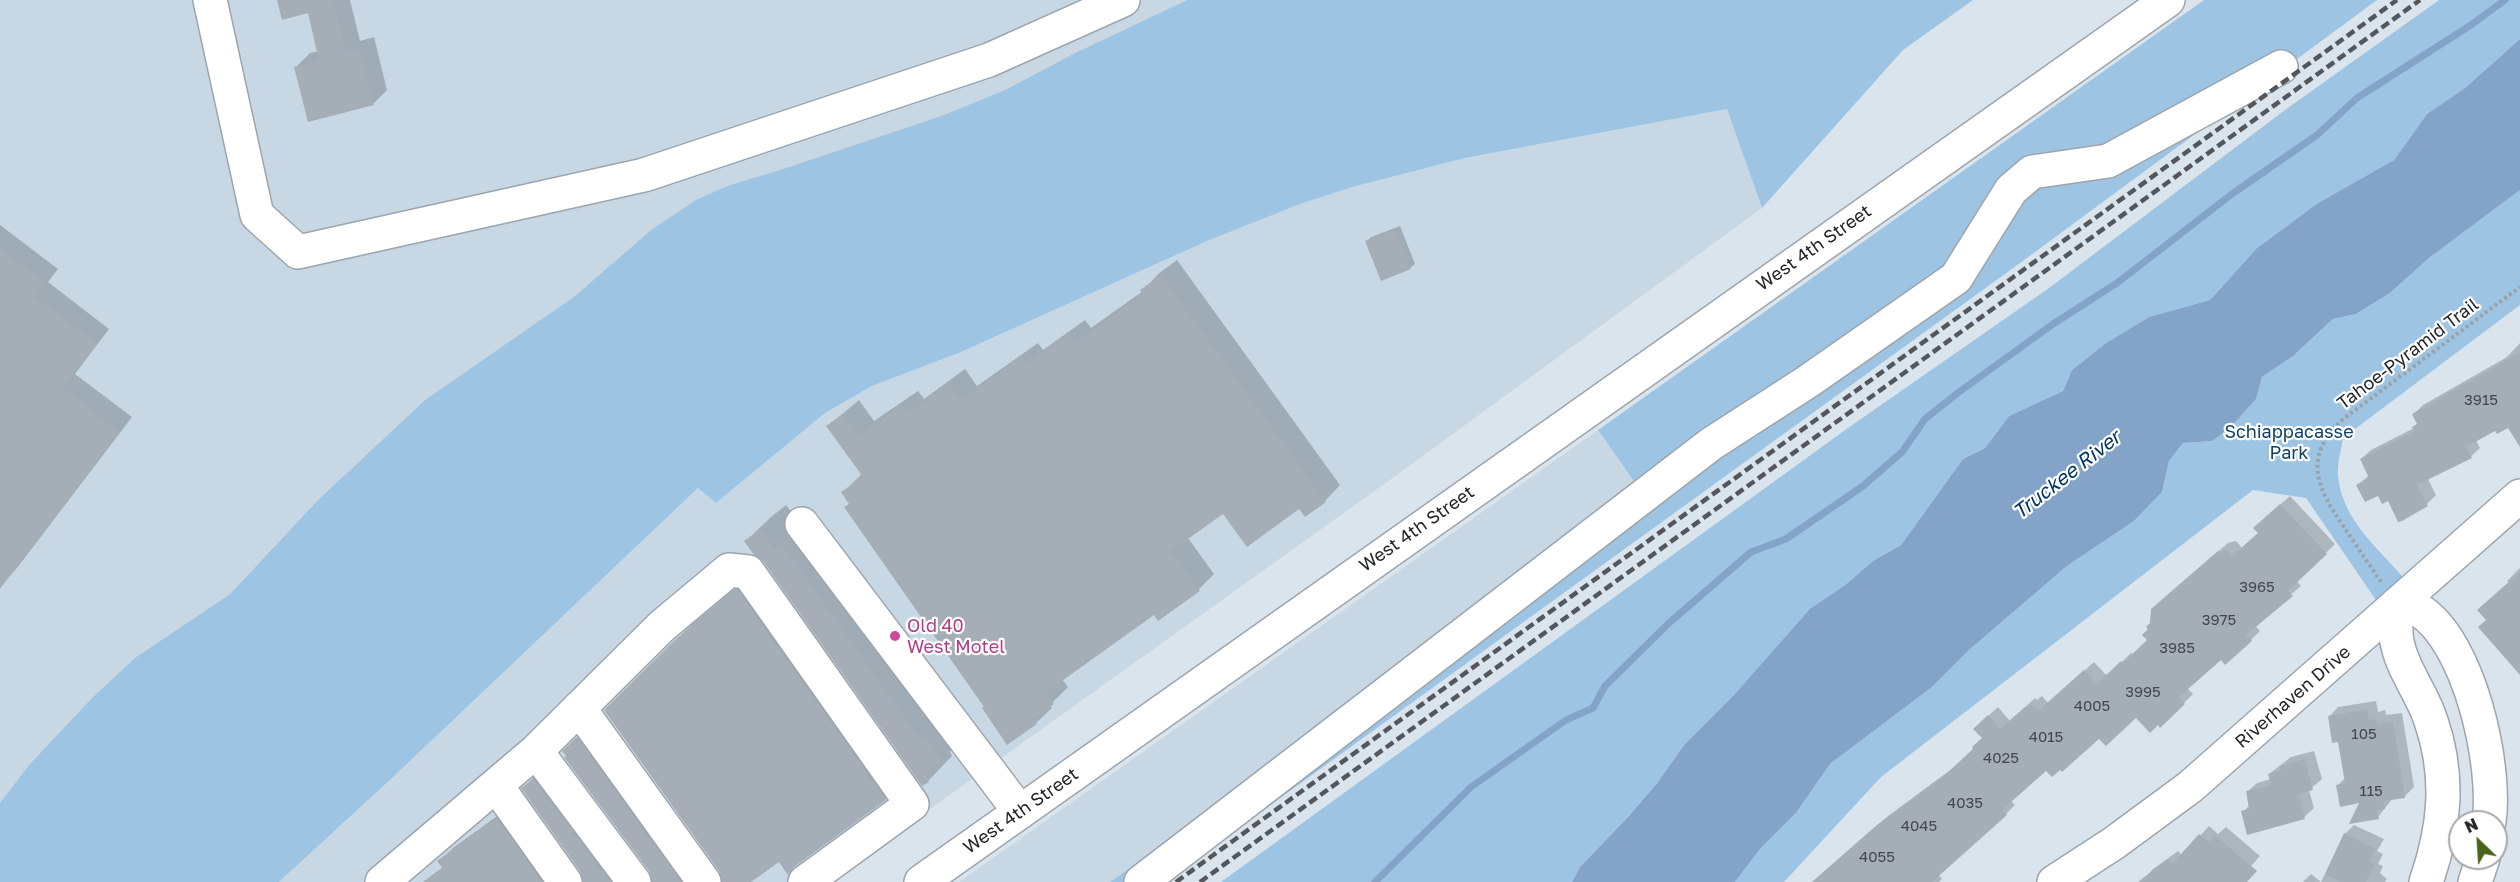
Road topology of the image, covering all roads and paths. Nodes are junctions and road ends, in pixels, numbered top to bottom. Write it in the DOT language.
graph roads {
  1 [pos="210,0"];
  2 [pos="1123,0"];
  3 [pos="2135,0"];
  4 [pos="2168,0"];
  5 [pos="2281,67"];
  6 [pos="1914,177"];
  7 [pos="2520,287"];
  8 [pos="2520,496"];
  9 [pos="802,524"];
  10 [pos="2397,604"];
  11 [pos="579,708"];
  12 [pos="536,751"];
  13 [pos="496,785"];
  14 [pos="2490,810"];
  15 [pos="1020,812"];
  16 [pos="382,882"];
  17 [pos="565,882"];
  18 [pos="634,882"];
  19 [pos="704,882"];
  20 [pos="805,882"];
  21 [pos="921,882"];
  22 [pos="1141,882"];
  23 [pos="2054,882"];
  24 [pos="2426,882"];
  1 -- 2 [label="main road"];
  3 -- 6 [label="main road, West 4th Street"];
  4 -- 6 [label="main road, West 4th Street"];
  5 -- 22 [label="main road"];
  6 -- 15 [label="main road, West 4th Street"];
  7 -- 10 [label="path, Tahoe-Pyramid Trail"];
  8 -- 10 [label="main road, Riverhaven Drive"];
  9 -- 15 [label="main road"];
  10 -- 14 [label="main road"];
  10 -- 23 [label="main road, Riverhaven Drive"];
  10 -- 24 [label="main road"];
  11 -- 12 [label="main road"];
  11 -- 19 [label="main road"];
  11 -- 20 [label="main road"];
  12 -- 13 [label="main road"];
  12 -- 18 [label="main road"];
  13 -- 16 [label="main road"];
  13 -- 17 [label="main road"];
  15 -- 21 [label="main road, West 4th Street"];
}
